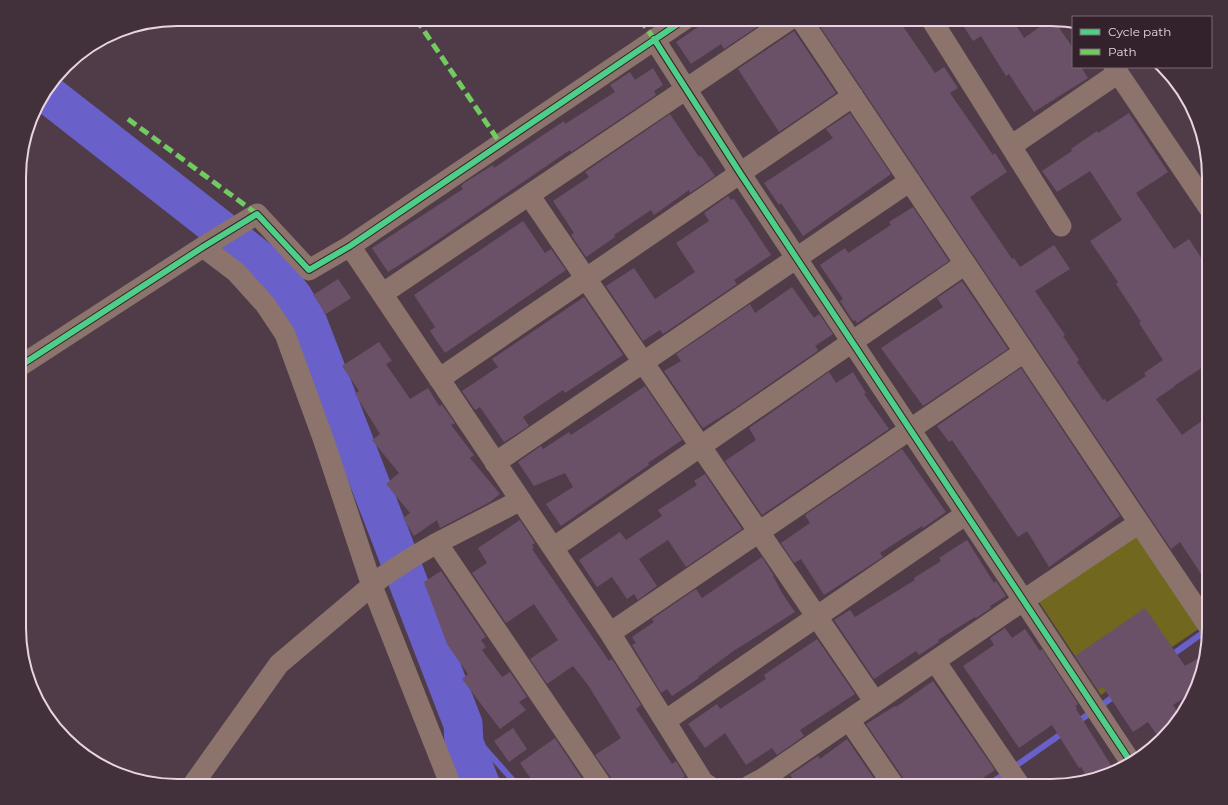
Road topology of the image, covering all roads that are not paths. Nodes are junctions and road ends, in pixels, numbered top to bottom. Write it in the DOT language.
graph roads {
  1 [pos="674,26"];
  2 [pos="780,26"];
  3 [pos="805,26"];
  4 [pos="935,26"];
  5 [pos="654,39"];
  6 [pos="1116,70"];
  7 [pos="686,89"];
  8 [pos="853,96"];
  9 [pos="1011,146"];
  10 [pos="740,173"];
  11 [pos="910,181"];
  12 [pos="529,195"];
  13 [pos="1202,198"];
  14 [pos="1062,226"];
  15 [pos="209,244"];
  16 [pos="350,246"];
  17 [pos="797,258"];
  18 [pos="965,264"];
  19 [pos="585,278"];
  20 [pos="382,294"];
  21 [pos="852,342"];
  22 [pos="1024,352"];
  23 [pos="26,362"];
  24 [pos="644,363"];
  25 [pos="439,379"];
  26 [pos="910,430"];
  27 [pos="700,446"];
  28 [pos="495,463"];
  29 [pos="520,500"];
  30 [pos="966,514"];
  31 [pos="1139,523"];
  32 [pos="759,533"];
  33 [pos="437,543"];
  34 [pos="553,548"];
  35 [pos="377,581"];
  36 [pos="1024,600"];
  37 [pos="817,617"];
  38 [pos="1202,618"];
  39 [pos="610,633"];
  40 [pos="935,661"];
  41 [pos="875,702"];
  42 [pos="849,720"];
  43 [pos="665,721"];
  44 [pos="1128,758"];
  45 [pos="1012,774"];
  46 [pos="197,779"];
  47 [pos="448,779"];
  48 [pos="597,779"];
  49 [pos="700,779"];
  50 [pos="766,779"];
  51 [pos="889,779"];
  1 -- 5 [label="street"];
  2 -- 7 [label="street"];
  3 -- 8 [label="street"];
  4 -- 9 [label="street"];
  5 -- 7 [label="street"];
  5 -- 16 [label="street"];
  6 -- 9 [label="street"];
  6 -- 13 [label="street"];
  7 -- 10 [label="street"];
  7 -- 12 [label="street"];
  8 -- 10 [label="street"];
  8 -- 11 [label="street"];
  9 -- 14 [label="street"];
  10 -- 17 [label="street"];
  10 -- 19 [label="street"];
  11 -- 17 [label="street"];
  11 -- 18 [label="street"];
  12 -- 19 [label="street"];
  12 -- 20 [label="street"];
  15 -- 16 [label="street"];
  15 -- 23 [label="street"];
  15 -- 35 [label="street"];
  16 -- 20 [label="street"];
  17 -- 21 [label="street"];
  17 -- 24 [label="street"];
  18 -- 21 [label="street"];
  18 -- 22 [label="street"];
  19 -- 24 [label="street"];
  19 -- 25 [label="street"];
  20 -- 25 [label="street"];
  21 -- 26 [label="street"];
  21 -- 27 [label="street"];
  22 -- 26 [label="street"];
  22 -- 31 [label="street"];
  24 -- 27 [label="street"];
  24 -- 28 [label="street"];
  25 -- 28 [label="street"];
  26 -- 30 [label="street"];
  26 -- 32 [label="street"];
  27 -- 32 [label="street"];
  27 -- 34 [label="street"];
  28 -- 29 [label="street"];
  29 -- 33 [label="street"];
  29 -- 34 [label="street"];
  30 -- 36 [label="street"];
  30 -- 37 [label="street"];
  31 -- 36 [label="street"];
  31 -- 38 [label="street"];
  32 -- 37 [label="street"];
  32 -- 39 [label="street"];
  33 -- 35 [label="street"];
  33 -- 48 [label="street"];
  34 -- 39 [label="street"];
  35 -- 46 [label="street"];
  35 -- 47 [label="street"];
  36 -- 40 [label="street"];
  36 -- 44 [label="street"];
  37 -- 41 [label="street"];
  37 -- 43 [label="street"];
  39 -- 43 [label="street"];
  40 -- 41 [label="street"];
  40 -- 45 [label="street"];
  41 -- 42 [label="street"];
  42 -- 50 [label="street"];
  42 -- 51 [label="street"];
  43 -- 49 [label="street"];
}
